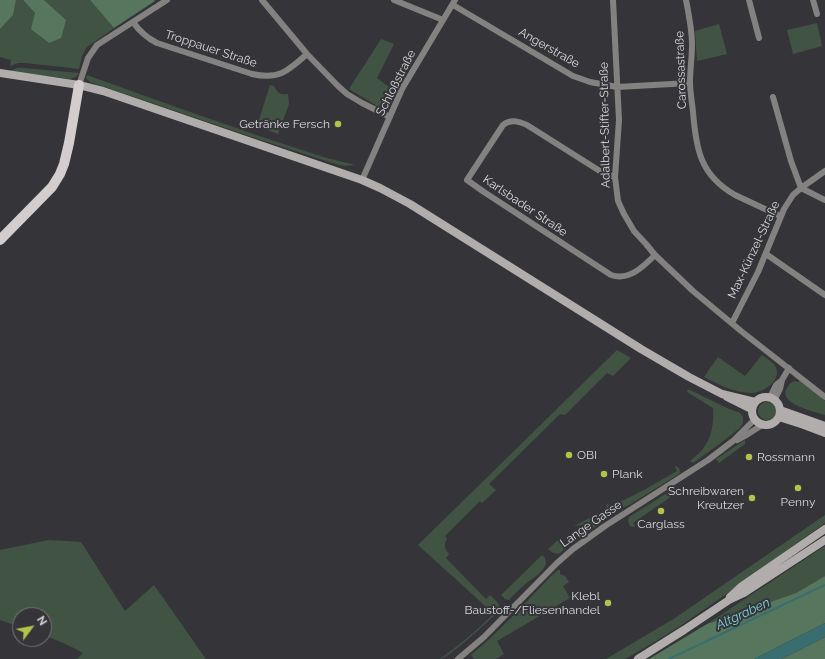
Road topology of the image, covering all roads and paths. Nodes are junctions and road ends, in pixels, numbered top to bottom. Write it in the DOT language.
graph roads {
  1 [pos="167,0"];
  2 [pos="262,0"];
  3 [pos="394,0"];
  4 [pos="612,0"];
  5 [pos="686,0"];
  6 [pos="749,0"];
  7 [pos="813,0"];
  8 [pos="454,2"];
  9 [pos="817,14"];
  10 [pos="443,20"];
  11 [pos="133,22"];
  12 [pos="759,38"];
  13 [pos="307,54"];
  14 [pos="0,73"];
  15 [pos="690,83"];
  16 [pos="79,85"];
  17 [pos="617,87"];
  18 [pos="773,97"];
  19 [pos="390,117"];
  20 [pos="825,171"];
  21 [pos="615,177"];
  22 [pos="362,180"];
  23 [pos="801,188"];
  24 [pos="825,200"];
  25 [pos="780,216"];
  26 [pos="0,240"];
  27 [pos="766,254"];
  28 [pos="655,255"];
  29 [pos="825,295"];
  30 [pos="732,324"];
  31 [pos="789,368"];
  32 [pos="825,397"];
  33 [pos="772,398"];
  34 [pos="753,406"];
  35 [pos="779,414"];
  36 [pos="755,419"];
  37 [pos="762,425"];
  38 [pos="825,426"];
  39 [pos="825,433"];
  40 [pos="733,441"];
  41 [pos="825,529"];
  42 [pos="825,540"];
  43 [pos="729,600"];
  44 [pos="458,659"];
  45 [pos="638,659"];
  1 -- 11 [label="street"];
  2 -- 13 [label="street"];
  3 -- 10 [label="street"];
  4 -- 17 [label="street, Adalbert-Stifter-Straße"];
  5 -- 15 [label="street, Carossastraße"];
  6 -- 12 [label="street"];
  7 -- 9 [label="street"];
  8 -- 10 [label="street, Schloßstraße"];
  8 -- 17 [label="street, Angerstraße"];
  10 -- 19 [label="street, Schloßstraße"];
  11 -- 13 [label="street, Troppauer Straße"];
  11 -- 16 [label="street"];
  13 -- 19 [label="street"];
  14 -- 16 [label="street"];
  15 -- 17 [label="street, Angerstraße"];
  15 -- 25 [label="street, Carossastraße"];
  16 -- 22 [label="street"];
  16 -- 26 [label="main road"];
  17 -- 21 [label="street, Adalbert-Stifter-Straße"];
  18 -- 23 [label="street"];
  19 -- 22 [label="street, Schloßstraße"];
  20 -- 23 [label="street, Max-Künzel-Straße"];
  21 -- 28 [label="street, Adalbert-Stifter-Straße"];
  21 -- 28 [label="street, Karlsbader Straße"];
  22 -- 34 [label="street"];
  23 -- 24 [label="street"];
  23 -- 25 [label="street, Max-Künzel-Straße"];
  25 -- 27 [label="street, Max-Künzel-Straße"];
  27 -- 29 [label="street"];
  27 -- 30 [label="street, Max-Künzel-Straße"];
  28 -- 30 [label="street, Adalbert-Stifter-Straße"];
  30 -- 31 [label="street, Adalbert-Stifter-Straße"];
  31 -- 32 [label="street, Adalbert-Stifter-Straße"];
  31 -- 33 [label="street"];
  33 -- 34 [label="street"];
  33 -- 35 [label="street"];
  34 -- 36 [label="street"];
  35 -- 37 [label="street"];
  35 -- 38 [label="street"];
  35 -- 39 [label="street"];
  36 -- 37 [label="street"];
  36 -- 40 [label="street, Lange Gasse"];
  37 -- 40 [label="street, Lange Gasse"];
  40 -- 44 [label="street, Lange Gasse"];
  41 -- 43 [label="street"];
  42 -- 43 [label="street"];
  43 -- 45 [label="street"];
}
